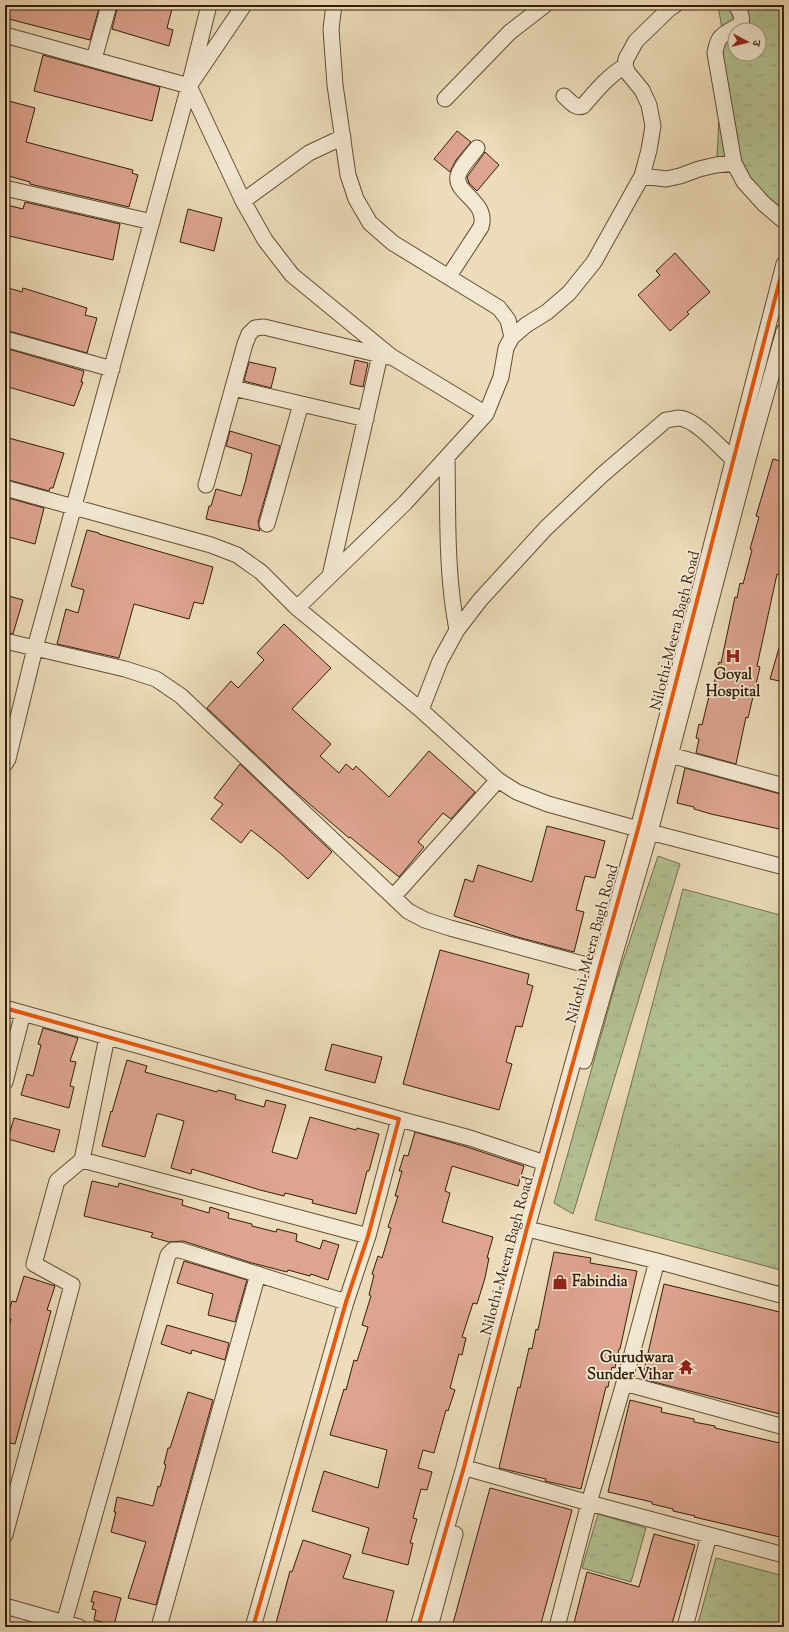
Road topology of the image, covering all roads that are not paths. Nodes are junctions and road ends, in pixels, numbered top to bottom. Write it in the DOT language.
graph roads {
  1 [pos="109,5"];
  2 [pos="209,5"];
  3 [pos="244,5"];
  4 [pos="334,5"];
  5 [pos="545,5"];
  6 [pos="736,5"];
  7 [pos="670,6"];
  8 [pos="5,35"];
  9 [pos="94,59"];
  10 [pos="625,66"];
  11 [pos="189,86"];
  12 [pos="564,96"];
  13 [pos="445,99"];
  14 [pos="343,137"];
  15 [pos="477,148"];
  16 [pos="734,163"];
  17 [pos="642,176"];
  18 [pos="5,188"];
  19 [pos="243,201"];
  20 [pos="784,221"];
  21 [pos="152,222"];
  22 [pos="784,264"];
  23 [pos="449,276"];
  24 [pos="784,331"];
  25 [pos="512,337"];
  26 [pos="5,339"];
  27 [pos="386,356"];
  28 [pos="112,369"];
  29 [pos="233,388"];
  30 [pos="301,404"];
  31 [pos="486,414"];
  32 [pos="366,419"];
  33 [pos="447,457"];
  34 [pos="740,461"];
  35 [pos="206,485"];
  36 [pos="5,488"];
  37 [pos="74,506"];
  38 [pos="267,524"];
  39 [pos="330,576"];
  40 [pos="297,608"];
  41 [pos="457,630"];
  42 [pos="5,641"];
  43 [pos="35,648"];
  44 [pos="421,710"];
  45 [pos="670,755"];
  46 [pos="5,764"];
  47 [pos="498,780"];
  48 [pos="784,786"];
  49 [pos="644,830"];
  50 [pos="784,867"];
  51 [pos="393,896"];
  52 [pos="605,969"];
  53 [pos="5,1008"];
  54 [pos="23,1013"];
  55 [pos="107,1037"];
  56 [pos="5,1082"];
  57 [pos="399,1119"];
  58 [pos="82,1160"];
  59 [pos="545,1163"];
  60 [pos="536,1230"];
  61 [pos="368,1236"];
  62 [pos="657,1260"];
  63 [pos="258,1274"];
  64 [pos="784,1296"];
  65 [pos="346,1302"];
  66 [pos="624,1383"];
  67 [pos="784,1426"];
  68 [pos="473,1470"];
  69 [pos="589,1503"];
  70 [pos="5,1534"];
  71 [pos="710,1535"];
  72 [pos="784,1555"];
  73 [pos="5,1606"];
  74 [pos="64,1623"];
  75 [pos="79,1627"];
  76 [pos="159,1627"];
  77 [pos="253,1627"];
  78 [pos="418,1627"];
  79 [pos="430,1627"];
  80 [pos="557,1627"];
  81 [pos="685,1627"];
  1 -- 9 [label="street"];
  2 -- 11 [label="street"];
  3 -- 11 [label="street"];
  4 -- 14 [label="street"];
  5 -- 13 [label="street"];
  6 -- 16 [label="street"];
  7 -- 10 [label="street"];
  8 -- 9 [label="street"];
  9 -- 11 [label="street"];
  10 -- 12 [label="street"];
  10 -- 17 [label="street"];
  11 -- 19 [label="street"];
  11 -- 21 [label="street"];
  14 -- 19 [label="street"];
  14 -- 23 [label="street"];
  15 -- 23 [label="street"];
  16 -- 17 [label="street"];
  16 -- 20 [label="street"];
  17 -- 25 [label="street"];
  18 -- 21 [label="street"];
  19 -- 27 [label="street"];
  21 -- 28 [label="street"];
  22 -- 34 [label="street, Nilothi-Meera Bagh Road"];
  23 -- 25 [label="street"];
  24 -- 34 [label="street, Nilothi-Meera Bagh Road"];
  25 -- 31 [label="street"];
  26 -- 28 [label="street"];
  27 -- 29 [label="street"];
  27 -- 31 [label="street"];
  27 -- 32 [label="street"];
  28 -- 37 [label="street"];
  29 -- 30 [label="street"];
  29 -- 35 [label="street"];
  30 -- 32 [label="street"];
  30 -- 38 [label="street"];
  31 -- 33 [label="street"];
  32 -- 39 [label="street"];
  33 -- 39 [label="street"];
  33 -- 41 [label="street"];
  34 -- 41 [label="street"];
  34 -- 45 [label="street, Nilothi-Meera Bagh Road"];
  34 -- 49 [label="street, Nilothi-Meera Bagh Road"];
  36 -- 37 [label="street"];
  37 -- 40 [label="street"];
  37 -- 43 [label="street"];
  39 -- 40 [label="street"];
  40 -- 44 [label="street"];
  41 -- 44 [label="street"];
  42 -- 43 [label="street"];
  43 -- 46 [label="street"];
  43 -- 51 [label="street"];
  44 -- 47 [label="street"];
  45 -- 48 [label="street"];
  45 -- 49 [label="street, Nilothi-Meera Bagh Road"];
  47 -- 49 [label="street"];
  47 -- 51 [label="street"];
  49 -- 50 [label="street"];
  49 -- 52 [label="street, Nilothi-Meera Bagh Road"];
  51 -- 52 [label="street"];
  52 -- 59 [label="street, Nilothi-Meera Bagh Road"];
  52 -- 60 [label="street, Nilothi-Meera Bagh Road"];
  53 -- 54 [label="street"];
  54 -- 55 [label="street"];
  54 -- 56 [label="street"];
  55 -- 57 [label="street"];
  55 -- 58 [label="street"];
  57 -- 59 [label="street"];
  57 -- 61 [label="street"];
  58 -- 61 [label="street"];
  58 -- 70 [label="street"];
  59 -- 78 [label="street, Nilothi-Meera Bagh Road"];
  60 -- 62 [label="street"];
  60 -- 68 [label="street, Nilothi-Meera Bagh Road"];
  61 -- 65 [label="street"];
  62 -- 64 [label="street"];
  62 -- 66 [label="street"];
  63 -- 65 [label="street"];
  63 -- 74 [label="street"];
  63 -- 76 [label="street"];
  65 -- 77 [label="street"];
  66 -- 67 [label="street"];
  66 -- 69 [label="street"];
  68 -- 69 [label="street"];
  68 -- 79 [label="street, Nilothi-Meera Bagh Road"];
  69 -- 71 [label="street"];
  69 -- 80 [label="street"];
  71 -- 72 [label="street"];
  71 -- 81 [label="street"];
  73 -- 74 [label="street"];
  74 -- 75 [label="street"];
}
